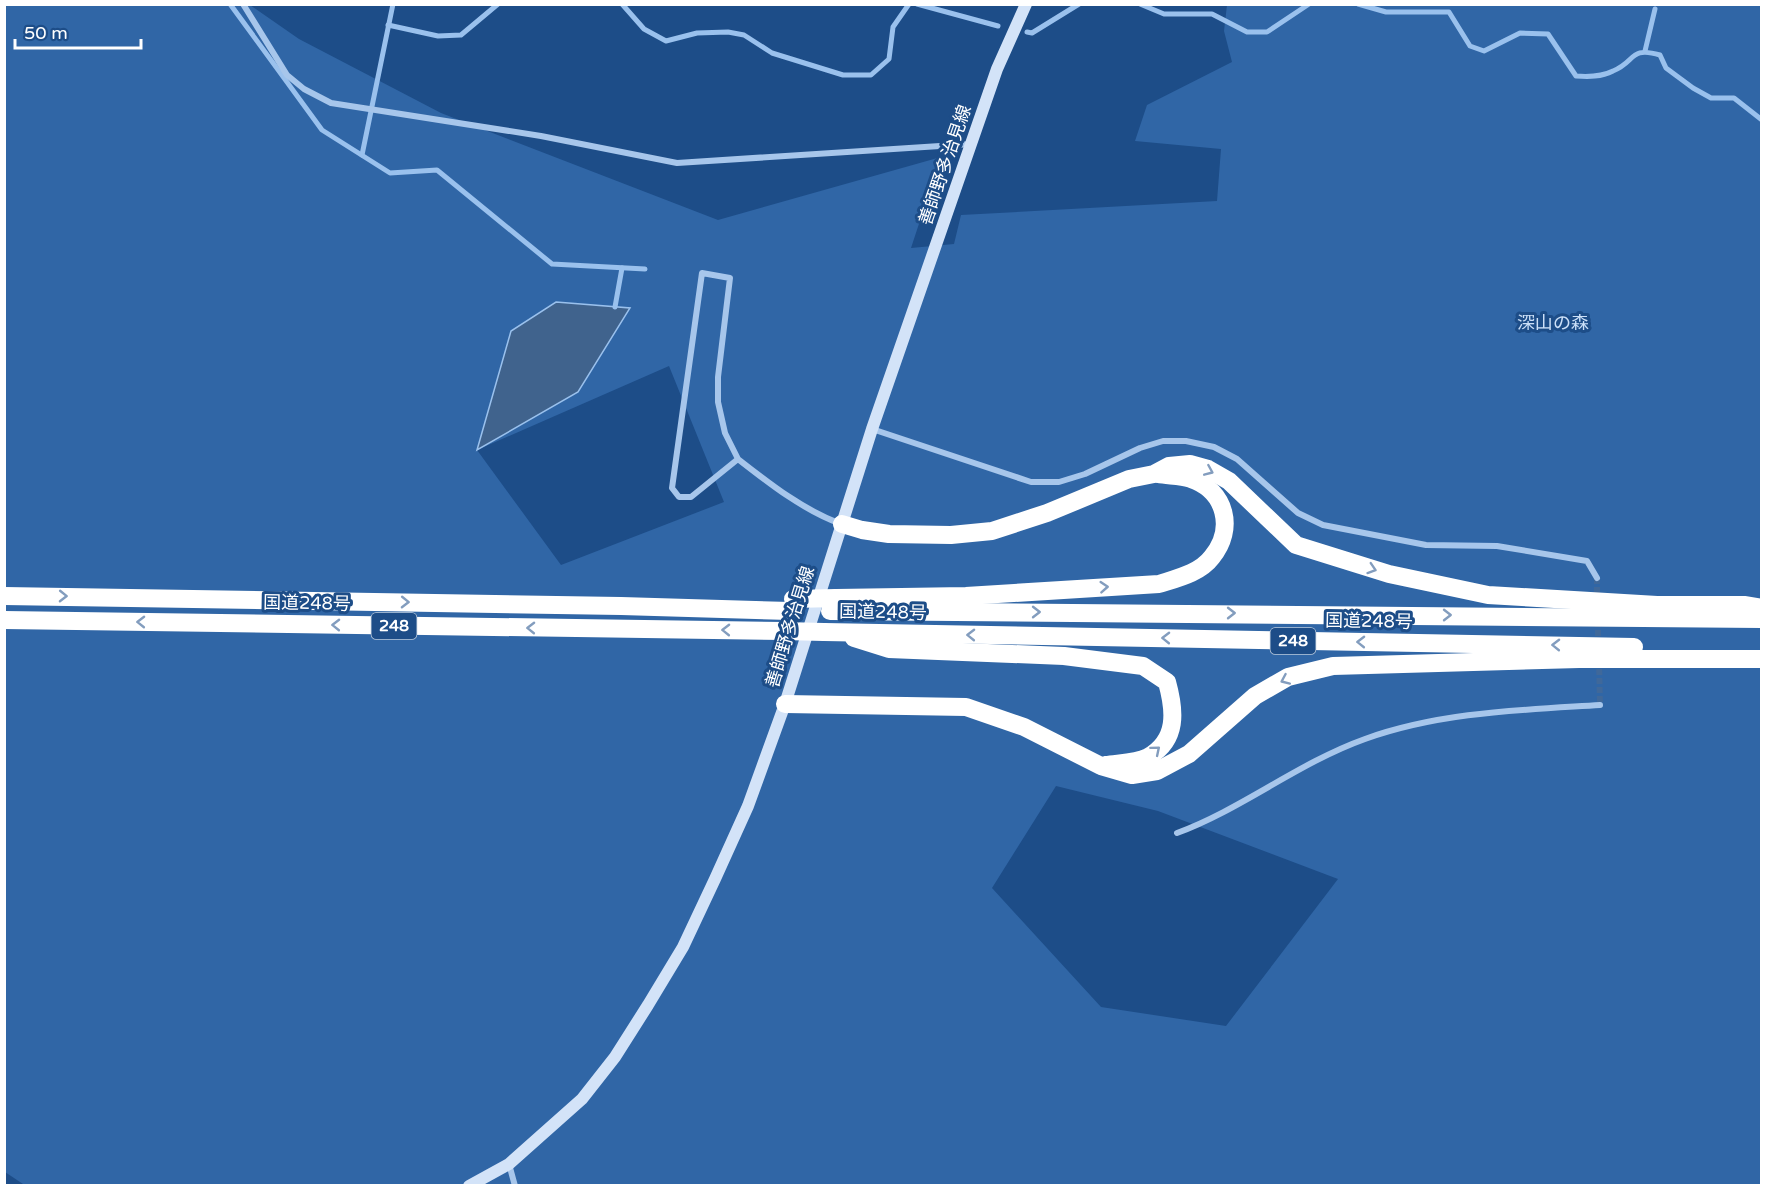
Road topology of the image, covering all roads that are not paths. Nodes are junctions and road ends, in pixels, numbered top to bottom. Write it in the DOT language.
graph roads {
  1 [pos="243,4"];
  2 [pos="1026,4"];
  3 [pos="971,144"];
  4 [pos="872,429"];
  5 [pos="738,459"];
  6 [pos="1154,474"];
  7 [pos="842,524"];
  8 [pos="1597,578"];
  9 [pos="4,596"];
  10 [pos="833,604"];
  11 [pos="1761,608"];
  12 [pos="1761,619"];
  13 [pos="4,620"];
  14 [pos="830,632"];
  15 [pos="1761,649"];
  16 [pos="1761,659"];
  17 [pos="785,704"];
  18 [pos="1600,705"];
  19 [pos="1101,766"];
  20 [pos="1177,833"];
  21 [pos="509,1164"];
  22 [pos="469,1185"];
  23 [pos="514,1185"];
  1 -- 3 [label="street"];
  2 -- 3 [label="main road, 善師野多治見線"];
  3 -- 4 [label="main road, 善師野多治見線"];
  4 -- 7 [label="main road, 善師野多治見線"];
  4 -- 8 [label="street"];
  5 -- 5 [label="street"];
  5 -- 7 [label="street"];
  6 -- 7 [label="highway"];
  10 -- 6 [label="highway, one-way"];
  6 -- 11 [label="highway, one-way"];
  7 -- 17 [label="main road, 善師野多治見線"];
  9 -- 10 [label="highway, 国道248号 / 248, one-way"];
  10 -- 12 [label="highway, 国道248号 / 248, one-way"];
  14 -- 13 [label="highway, 国道248号 / 248, one-way, bridge"];
  15 -- 14 [label="highway, 国道248号 / 248, one-way"];
  19 -- 14 [label="highway, one-way"];
  16 -- 19 [label="highway, one-way"];
  17 -- 19 [label="highway"];
  17 -- 21 [label="main road, 善師野多治見線"];
  18 -- 20 [label="street"];
  21 -- 22 [label="main road, 善師野多治見線"];
  21 -- 23 [label="street"];
}
